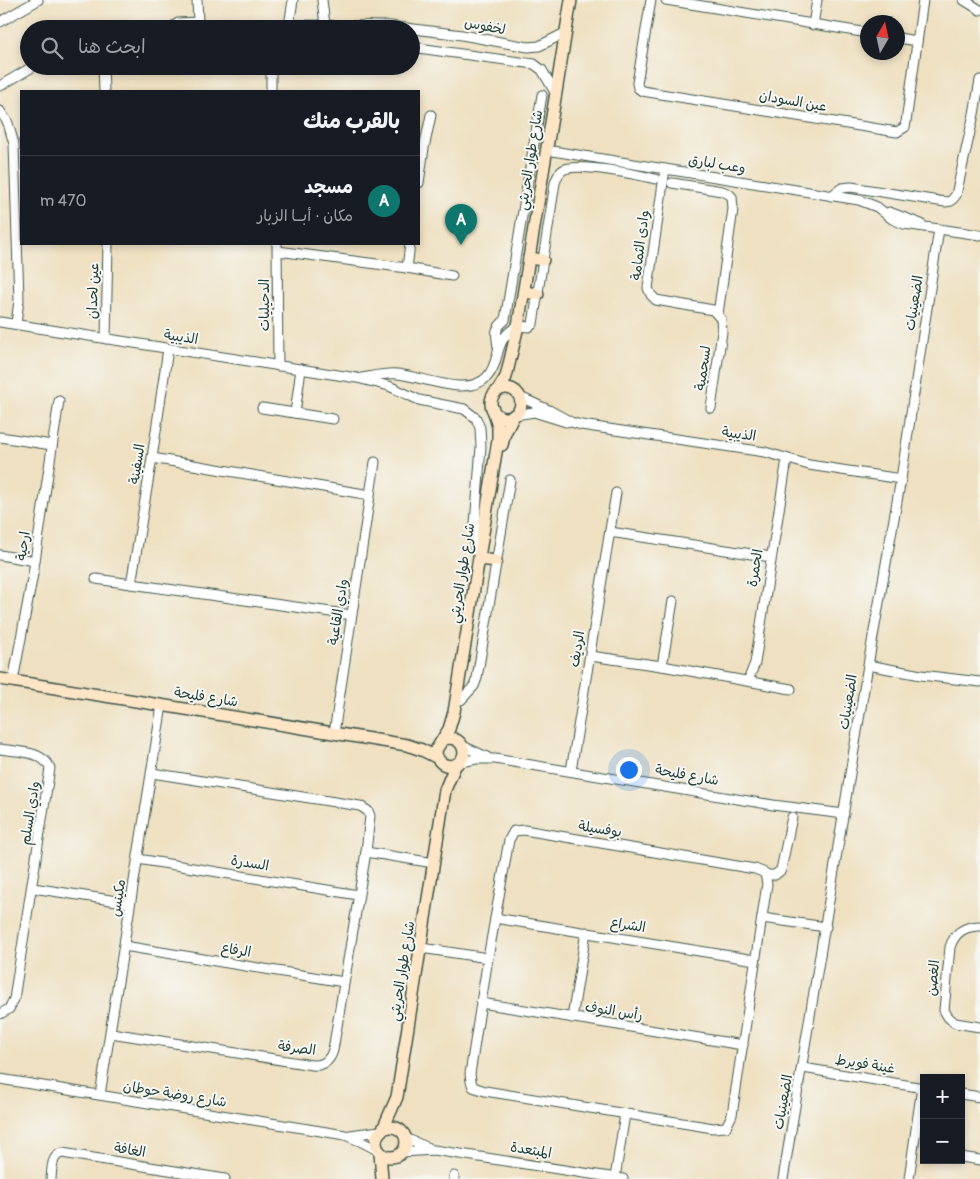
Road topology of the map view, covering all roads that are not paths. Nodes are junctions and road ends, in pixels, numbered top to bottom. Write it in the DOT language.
graph roads {
  1 [pos="38,0"];
  2 [pos="196,0"];
  3 [pos="293,0"];
  4 [pos="322,0"];
  5 [pos="571,0"];
  6 [pos="651,0"];
  7 [pos="666,0"];
  8 [pos="817,0"];
  9 [pos="933,0"];
  10 [pos="964,0"];
  11 [pos="923,2"];
  12 [pos="980,10"];
  13 [pos="200,20"];
  14 [pos="290,20"];
  15 [pos="324,20"];
  16 [pos="0,22"];
  17 [pos="813,25"];
  18 [pos="420,29"];
  19 [pos="860,32"];
  20 [pos="566,33"];
  21 [pos="905,39"];
  22 [pos="917,41"];
  23 [pos="420,48"];
  24 [pos="20,74"];
  25 [pos="103,75"];
  26 [pos="270,75"];
  27 [pos="980,80"];
  28 [pos="0,86"];
  29 [pos="104,90"];
  30 [pos="271,90"];
  31 [pos="556,94"];
  32 [pos="542,95"];
  33 [pos="0,111"];
  34 [pos="431,115"];
  35 [pos="421,148"];
  36 [pos="546,150"];
  37 [pos="420,166"];
  38 [pos="665,169"];
  39 [pos="655,180"];
  40 [pos="672,183"];
  41 [pos="831,196"];
  42 [pos="939,229"];
  43 [pos="980,235"];
  44 [pos="108,245"];
  45 [pos="410,245"];
  46 [pos="278,248"];
  47 [pos="529,258"];
  48 [pos="543,260"];
  49 [pos="407,268"];
  50 [pos="452,276"];
  51 [pos="524,292"];
  52 [pos="538,294"];
  53 [pos="718,314"];
  54 [pos="0,322"];
  55 [pos="16,324"];
  56 [pos="518,326"];
  57 [pos="106,339"];
  58 [pos="498,347"];
  59 [pos="168,349"];
  60 [pos="278,366"];
  61 [pos="301,370"];
  62 [pos="391,374"];
  63 [pos="357,378"];
  64 [pos="389,386"];
  65 [pos="498,390"];
  66 [pos="518,395"];
  67 [pos="59,401"];
  68 [pos="262,408"];
  69 [pos="711,408"];
  70 [pos="493,409"];
  71 [pos="295,413"];
  72 [pos="515,415"];
  73 [pos="333,419"];
  74 [pos="571,422"];
  75 [pos="0,437"];
  76 [pos="52,445"];
  77 [pos="152,458"];
  78 [pos="787,459"];
  79 [pos="375,462"];
  80 [pos="901,479"];
  81 [pos="510,480"];
  82 [pos="616,493"];
  83 [pos="370,495"];
  84 [pos="610,532"];
  85 [pos="0,555"];
  86 [pos="771,557"];
  87 [pos="482,559"];
  88 [pos="35,561"];
  89 [pos="496,561"];
  90 [pos="96,579"];
  91 [pos="131,584"];
  92 [pos="673,601"];
  93 [pos="352,615"];
  94 [pos="590,656"];
  95 [pos="868,664"];
  96 [pos="662,666"];
  97 [pos="0,679"];
  98 [pos="14,681"];
  99 [pos="748,681"];
  100 [pos="980,682"];
  101 [pos="791,689"];
  102 [pos="461,700"];
  103 [pos="162,705"];
  104 [pos="334,733"];
  105 [pos="441,741"];
  106 [pos="407,745"];
  107 [pos="462,745"];
  108 [pos="0,749"];
  109 [pos="494,759"];
  110 [pos="438,760"];
  111 [pos="458,764"];
  112 [pos="571,771"];
  113 [pos="152,773"];
  114 [pos="445,790"];
  115 [pos="844,814"];
  116 [pos="792,817"];
  117 [pos="366,852"];
  118 [pos="138,859"];
  119 [pos="434,863"];
  120 [pos="765,875"];
  121 [pos="32,888"];
  122 [pos="358,894"];
  123 [pos="130,903"];
  124 [pos="495,918"];
  125 [pos="762,918"];
  126 [pos="980,926"];
  127 [pos="826,927"];
  128 [pos="586,932"];
  129 [pos="124,946"];
  130 [pos="421,948"];
  131 [pos="488,958"];
  132 [pos="755,960"];
  133 [pos="344,982"];
  134 [pos="481,1003"];
  135 [pos="0,1014"];
  136 [pos="572,1018"];
  137 [pos="980,1027"];
  138 [pos="111,1033"];
  139 [pos="744,1045"];
  140 [pos="803,1068"];
  141 [pos="0,1080"];
  142 [pos="920,1088"];
  143 [pos="100,1095"];
  144 [pos="965,1095"];
  145 [pos="397,1097"];
  146 [pos="980,1097"];
  147 [pos="920,1109"];
  148 [pos="625,1114"];
  149 [pos="381,1130"];
  150 [pos="345,1135"];
  151 [pos="404,1135"];
  152 [pos="434,1150"];
  153 [pos="914,1150"];
  154 [pos="379,1151"];
  155 [pos="920,1151"];
  156 [pos="399,1154"];
  157 [pos="965,1158"];
  158 [pos="980,1160"];
  159 [pos="619,1178"];
  160 [pos="51,1179"];
  161 [pos="225,1179"];
  162 [pos="384,1179"];
  163 [pos="783,1179"];
  164 [pos="909,1179"];
  1 -- 16 [label="street"];
  2 -- 13 [label="street"];
  3 -- 14 [label="street"];
  4 -- 15 [label="street"];
  5 -- 20 [label="street, شارع طوار الحريثي"];
  6 -- 22 [label="street, عين السودان"];
  7 -- 17 [label="street"];
  8 -- 17 [label="street"];
  9 -- 11 [label="street"];
  10 -- 12 [label="street"];
  11 -- 22 [label="street, عين السودان"];
  17 -- 19 [label="street"];
  18 -- 20 [label="street, لخفوس"];
  20 -- 31 [label="street, شارع طوار الحريثي"];
  21 -- 22 [label="street"];
  23 -- 31 [label="street"];
  24 -- 28 [label="street"];
  25 -- 29 [label="street"];
  26 -- 30 [label="street"];
  27 -- 41 [label="street"];
  31 -- 36 [label="street, شارع طوار الحريثي"];
  32 -- 58 [label="street"];
  33 -- 55 [label="street"];
  34 -- 35 [label="street"];
  35 -- 37 [label="street"];
  36 -- 38 [label="street, وعب لبارق"];
  36 -- 47 [label="street, شارع طوار الحريثي"];
  38 -- 41 [label="street, وعب لبارق"];
  38 -- 53 [label="street, وادى الثمامة"];
  39 -- 48 [label="street"];
  40 -- 53 [label="street"];
  41 -- 42 [label="street, وعب لبارق"];
  42 -- 43 [label="street, وعب لبارق"];
  42 -- 80 [label="street, الضعينيات"];
  44 -- 57 [label="street, عين لحدان"];
  45 -- 49 [label="street"];
  46 -- 49 [label="street"];
  46 -- 60 [label="street, الدحيليات"];
  47 -- 48 [label="street"];
  47 -- 51 [label="street, شارع طوار الحريثي"];
  48 -- 52 [label="street"];
  49 -- 50 [label="street"];
  51 -- 52 [label="street"];
  51 -- 56 [label="street, شارع طوار الحريثي"];
  52 -- 56 [label="street, الذيبية"];
  53 -- 69 [label="street, لسحمية"];
  54 -- 55 [label="street, الذيبية"];
  55 -- 57 [label="street, الذيبية"];
  56 -- 58 [label="street, الذيبية"];
  56 -- 65 [label="street, شارع طوار الحريثي"];
  56 -- 66 [label="street, شارع طوار الحريثي"];
  57 -- 59 [label="street, الذيبية"];
  58 -- 62 [label="street, الذيبية"];
  59 -- 60 [label="street, الذيبية"];
  59 -- 77 [label="street, السفينة"];
  60 -- 61 [label="street, الذيبية"];
  61 -- 63 [label="street, الذيبية"];
  61 -- 71 [label="street"];
  62 -- 63 [label="street, الذيبية"];
  62 -- 64 [label="street"];
  63 -- 64 [label="street, الذيبية"];
  64 -- 87 [label="street, الذيبية"];
  65 -- 66 [label="street"];
  65 -- 70 [label="street"];
  66 -- 72 [label="street"];
  66 -- 74 [label="street, الذيبية"];
  67 -- 76 [label="street, ارحية"];
  68 -- 71 [label="street"];
  70 -- 72 [label="street"];
  70 -- 87 [label="street, شارع طوار الحريثي"];
  71 -- 73 [label="street"];
  72 -- 74 [label="street, الذيبية"];
  72 -- 87 [label="street, شارع طوار الحريثي"];
  74 -- 78 [label="street, الذيبية"];
  75 -- 76 [label="street"];
  76 -- 88 [label="street, ارحية"];
  77 -- 83 [label="street"];
  77 -- 91 [label="street, السفينة"];
  78 -- 80 [label="street, الذيبية"];
  78 -- 86 [label="street, الحمرة"];
  79 -- 83 [label="street, وادي القاعية"];
  80 -- 95 [label="street, الضعينيات"];
  81 -- 89 [label="street"];
  82 -- 84 [label="street, الرديف"];
  83 -- 93 [label="street, وادي القاعية"];
  84 -- 86 [label="street"];
  84 -- 94 [label="street, الرديف"];
  85 -- 88 [label="street"];
  86 -- 99 [label="street, الحمرة"];
  87 -- 89 [label="street"];
  87 -- 102 [label="street, شارع طوار الحريثي"];
  87 -- 105 [label="street, شارع طوار الحريثي"];
  88 -- 98 [label="street, ارحية"];
  89 -- 102 [label="street"];
  90 -- 91 [label="street"];
  91 -- 93 [label="street"];
  92 -- 96 [label="street"];
  93 -- 104 [label="street, وادي القاعية"];
  94 -- 96 [label="street"];
  94 -- 112 [label="street, الرديف"];
  95 -- 100 [label="street"];
  95 -- 115 [label="street, الضعينيات"];
  96 -- 99 [label="street"];
  97 -- 98 [label="street, شارع فليحة"];
  98 -- 103 [label="street, شارع فليحة"];
  99 -- 101 [label="street"];
  102 -- 107 [label="street, شارع طوار الحريثي"];
  103 -- 104 [label="street, شارع فليحة"];
  103 -- 113 [label="street, مكينس"];
  104 -- 106 [label="street, شارع فليحة"];
  105 -- 106 [label="street, شارع فليحة"];
  105 -- 107 [label="street"];
  105 -- 110 [label="street"];
  106 -- 110 [label="street, شارع فليحة"];
  107 -- 109 [label="street, شارع فليحة"];
  107 -- 111 [label="street"];
  108 -- 121 [label="street, وادي السلم"];
  109 -- 111 [label="street, شارع فليحة"];
  109 -- 112 [label="street, شارع فليحة"];
  110 -- 111 [label="street"];
  110 -- 114 [label="street, شارع طوار الحريثي"];
  111 -- 114 [label="street, شارع طوار الحريثي"];
  112 -- 115 [label="street, شارع فليحة"];
  113 -- 117 [label="street, الصرفة"];
  113 -- 118 [label="street, مكينس"];
  114 -- 119 [label="street, شارع طوار الحريثي"];
  115 -- 127 [label="street, الضعينيات"];
  116 -- 120 [label="street"];
  117 -- 119 [label="street"];
  117 -- 122 [label="street, الصرفة"];
  118 -- 122 [label="street, السدرة"];
  118 -- 123 [label="street, مكينس"];
  119 -- 130 [label="street, شارع طوار الحريثي"];
  120 -- 124 [label="street, بوفسيلة"];
  120 -- 125 [label="street, بوفسيلة"];
  121 -- 123 [label="street"];
  121 -- 135 [label="street, وادي السلم"];
  122 -- 133 [label="street, الصرفة"];
  123 -- 129 [label="street, مكينس"];
  124 -- 128 [label="street, الشراع"];
  124 -- 131 [label="street, بوفسيلة"];
  125 -- 127 [label="street"];
  125 -- 132 [label="street, بوفسيلة"];
  126 -- 137 [label="street, الغصن"];
  127 -- 140 [label="street, الضعينيات"];
  128 -- 132 [label="street, الشراع"];
  128 -- 136 [label="street"];
  129 -- 133 [label="street, الرفاع"];
  129 -- 138 [label="street, مكينس"];
  130 -- 131 [label="street"];
  130 -- 145 [label="street, شارع طوار الحريثي"];
  131 -- 134 [label="street, بوفسيلة"];
  132 -- 139 [label="street, بوفسيلة"];
  133 -- 138 [label="street, الصرفة"];
  134 -- 136 [label="street, رأس النوف"];
  134 -- 148 [label="street, بوفسيلة"];
  136 -- 139 [label="street, رأس النوف"];
  138 -- 143 [label="street, مكينس"];
  139 -- 148 [label="street, بوفسيلة"];
  140 -- 142 [label="street, غينة فويرط"];
  140 -- 163 [label="street, الضعينيات"];
  141 -- 143 [label="street, شارع روضة حوطان"];
  143 -- 150 [label="street, شارع روضة حوطان"];
  144 -- 146 [label="street"];
  145 -- 149 [label="street, شارع طوار الحريثي"];
  145 -- 151 [label="street, شارع طوار الحريثي"];
  147 -- 153 [label="street"];
  148 -- 159 [label="street"];
  149 -- 150 [label="street, شارع روضة حوطان"];
  149 -- 151 [label="street"];
  149 -- 154 [label="street"];
  150 -- 154 [label="street, شارع روضة حوطان"];
  151 -- 152 [label="street, المبتعدة"];
  151 -- 156 [label="street"];
  152 -- 156 [label="street, المبتعدة"];
  152 -- 159 [label="street, المبتعدة"];
  153 -- 155 [label="street"];
  153 -- 164 [label="street"];
  154 -- 156 [label="street"];
  154 -- 162 [label="street"];
  156 -- 162 [label="street"];
  157 -- 158 [label="street"];
  160 -- 161 [label="street, الغافة"];
}
